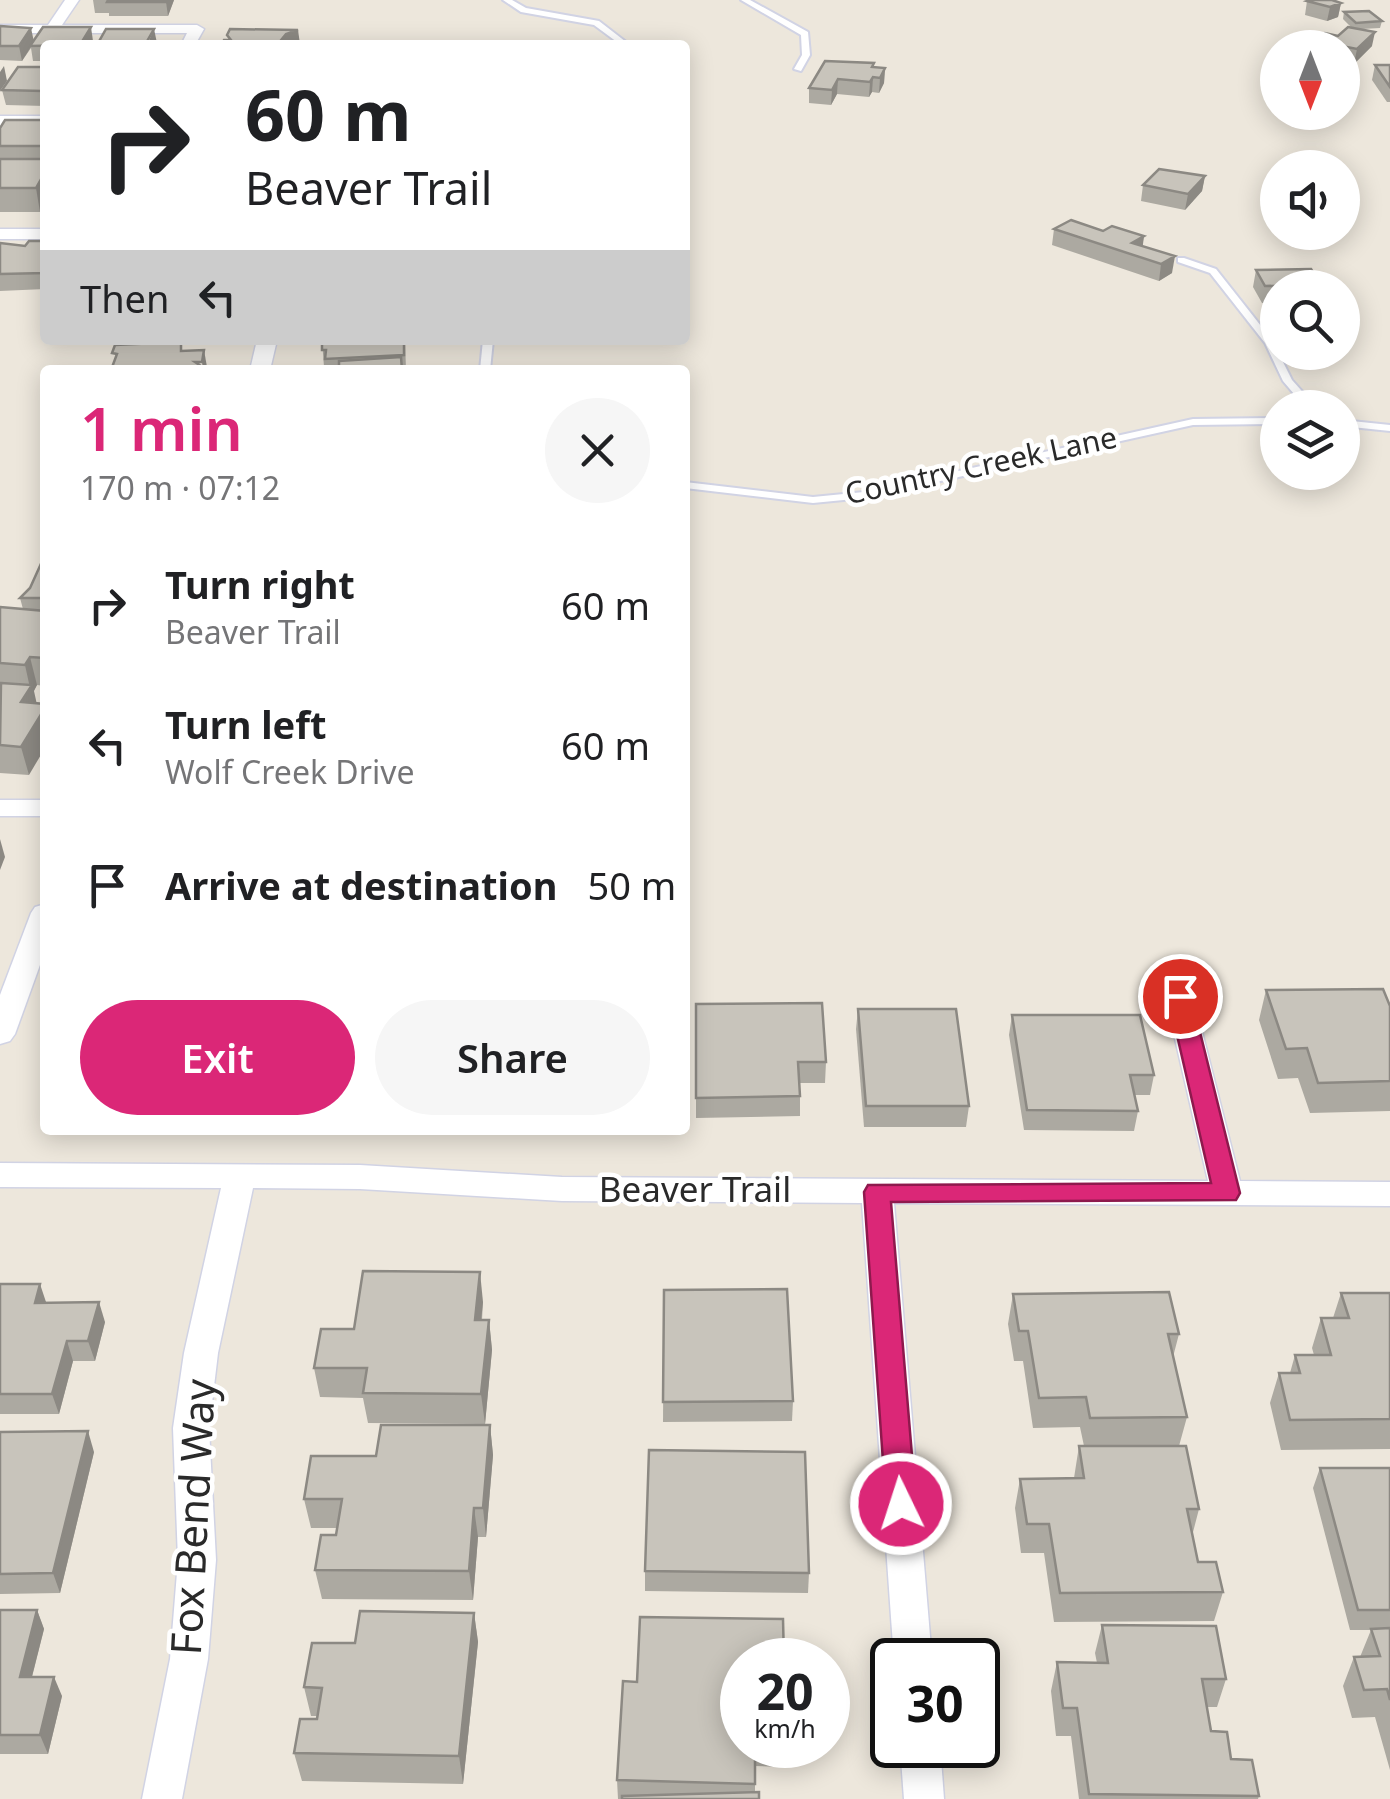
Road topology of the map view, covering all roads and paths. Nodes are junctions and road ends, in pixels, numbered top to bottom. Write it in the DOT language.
graph roads {
  1 [pos="72,0"];
  2 [pos="506,0"];
  3 [pos="744,0"];
  4 [pos="0,28"];
  5 [pos="52,28"];
  6 [pos="191,40"];
  7 [pos="619,40"];
  8 [pos="798,69"];
  9 [pos="0,121"];
  10 [pos="40,121"];
  11 [pos="0,234"];
  12 [pos="40,234"];
  13 [pos="1181,260"];
  14 [pos="1296,390"];
  15 [pos="1260,421"];
  16 [pos="1360,425"];
  17 [pos="1390,428"];
  18 [pos="690,487"];
  19 [pos="0,808"];
  20 [pos="40,808"];
  21 [pos="40,926"];
  22 [pos="1180,996"];
  23 [pos="0,1034"];
  24 [pos="0,1175"];
  25 [pos="240,1176"];
  26 [pos="877,1192"];
  27 [pos="1227,1193"];
  28 [pos="1390,1194"];
  29 [pos="911,1638"];
  30 [pos="922,1768"];
  31 [pos="162,1799"];
  32 [pos="924,1799"];
  1 -- 5 [label="street"];
  2 -- 7 [label="lane"];
  3 -- 8 [label="lane"];
  4 -- 5 [label="street"];
  5 -- 6 [label="street"];
  9 -- 10 [label="street"];
  11 -- 12 [label="street"];
  13 -- 14 [label="lane"];
  15 -- 18 [label="lane, Country Creek Lane"];
  16 -- 17 [label="lane"];
  19 -- 20 [label="street"];
  21 -- 23 [label="street"];
  22 -- 27 [label="street"];
  24 -- 25 [label="street, Beaver Trail"];
  25 -- 26 [label="street, Beaver Trail"];
  25 -- 31 [label="street, Fox Bend Way"];
  26 -- 27 [label="street, Beaver Trail"];
  26 -- 29 [label="street"];
  27 -- 28 [label="street, Beaver Trail"];
  30 -- 32 [label="street"];
}
